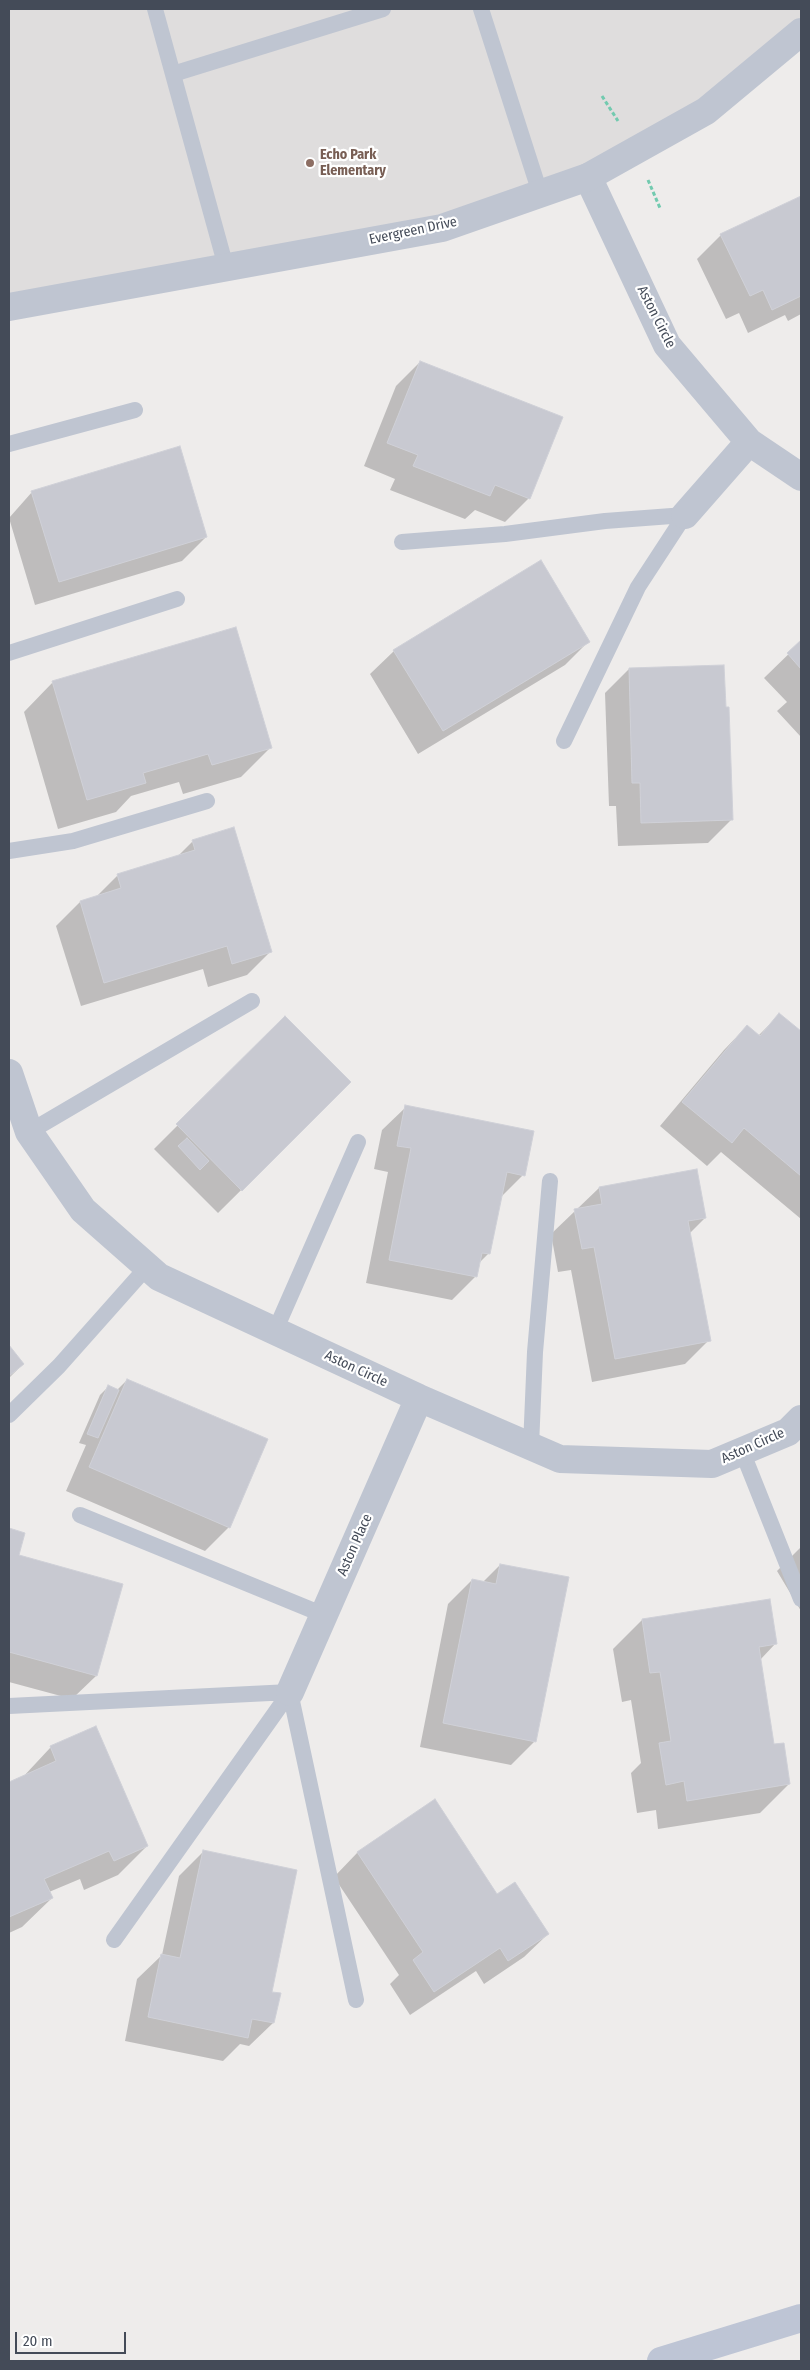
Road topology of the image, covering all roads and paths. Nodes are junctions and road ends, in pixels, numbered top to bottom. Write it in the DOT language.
graph roads {
  1 [pos="155,9"];
  2 [pos="383,9"];
  3 [pos="481,9"];
  4 [pos="801,32"];
  5 [pos="173,74"];
  6 [pos="588,176"];
  7 [pos="540,193"];
  8 [pos="226,267"];
  9 [pos="9,307"];
  10 [pos="135,410"];
  11 [pos="749,442"];
  12 [pos="9,444"];
  13 [pos="801,477"];
  14 [pos="685,515"];
  15 [pos="402,542"];
  16 [pos="177,599"];
  17 [pos="9,653"];
  18 [pos="564,741"];
  19 [pos="207,801"];
  20 [pos="9,851"];
  21 [pos="252,1001"];
  22 [pos="9,1073"];
  23 [pos="30,1132"];
  24 [pos="358,1142"];
  25 [pos="550,1181"];
  26 [pos="147,1267"];
  27 [pos="275,1331"];
  28 [pos="419,1398"];
  29 [pos="9,1415"];
  30 [pos="801,1419"];
  31 [pos="531,1446"];
  32 [pos="742,1451"];
  33 [pos="80,1515"];
  34 [pos="801,1599"];
  35 [pos="324,1615"];
  36 [pos="290,1692"];
  37 [pos="9,1706"];
  38 [pos="114,1940"];
  39 [pos="356,2000"];
  40 [pos="801,2318"];
  41 [pos="661,2361"];
  1 -- 5 [label="lane"];
  2 -- 5 [label="lane"];
  3 -- 7 [label="lane"];
  4 -- 6 [label="street, Evergreen Drive"];
  5 -- 8 [label="lane"];
  6 -- 7 [label="street, Evergreen Drive"];
  6 -- 11 [label="street, Aston Circle"];
  7 -- 8 [label="street, Evergreen Drive"];
  8 -- 9 [label="street, Evergreen Drive"];
  10 -- 12 [label="lane"];
  11 -- 13 [label="street, Aston Circle"];
  11 -- 14 [label="street"];
  14 -- 15 [label="lane"];
  14 -- 18 [label="lane"];
  16 -- 17 [label="lane"];
  19 -- 20 [label="lane"];
  21 -- 23 [label="lane"];
  22 -- 23 [label="street, Aston Circle"];
  23 -- 26 [label="street, Aston Circle"];
  24 -- 27 [label="lane"];
  25 -- 31 [label="lane"];
  26 -- 27 [label="street, Aston Circle"];
  26 -- 29 [label="lane"];
  27 -- 28 [label="street, Aston Circle"];
  28 -- 31 [label="street, Aston Circle"];
  28 -- 35 [label="street, Aston Place"];
  30 -- 32 [label="street, Aston Circle"];
  31 -- 32 [label="street, Aston Circle"];
  32 -- 34 [label="lane"];
  33 -- 35 [label="lane"];
  35 -- 36 [label="street, Aston Place"];
  36 -- 37 [label="lane"];
  36 -- 38 [label="lane"];
  36 -- 39 [label="lane"];
  40 -- 41 [label="main road"];
}
